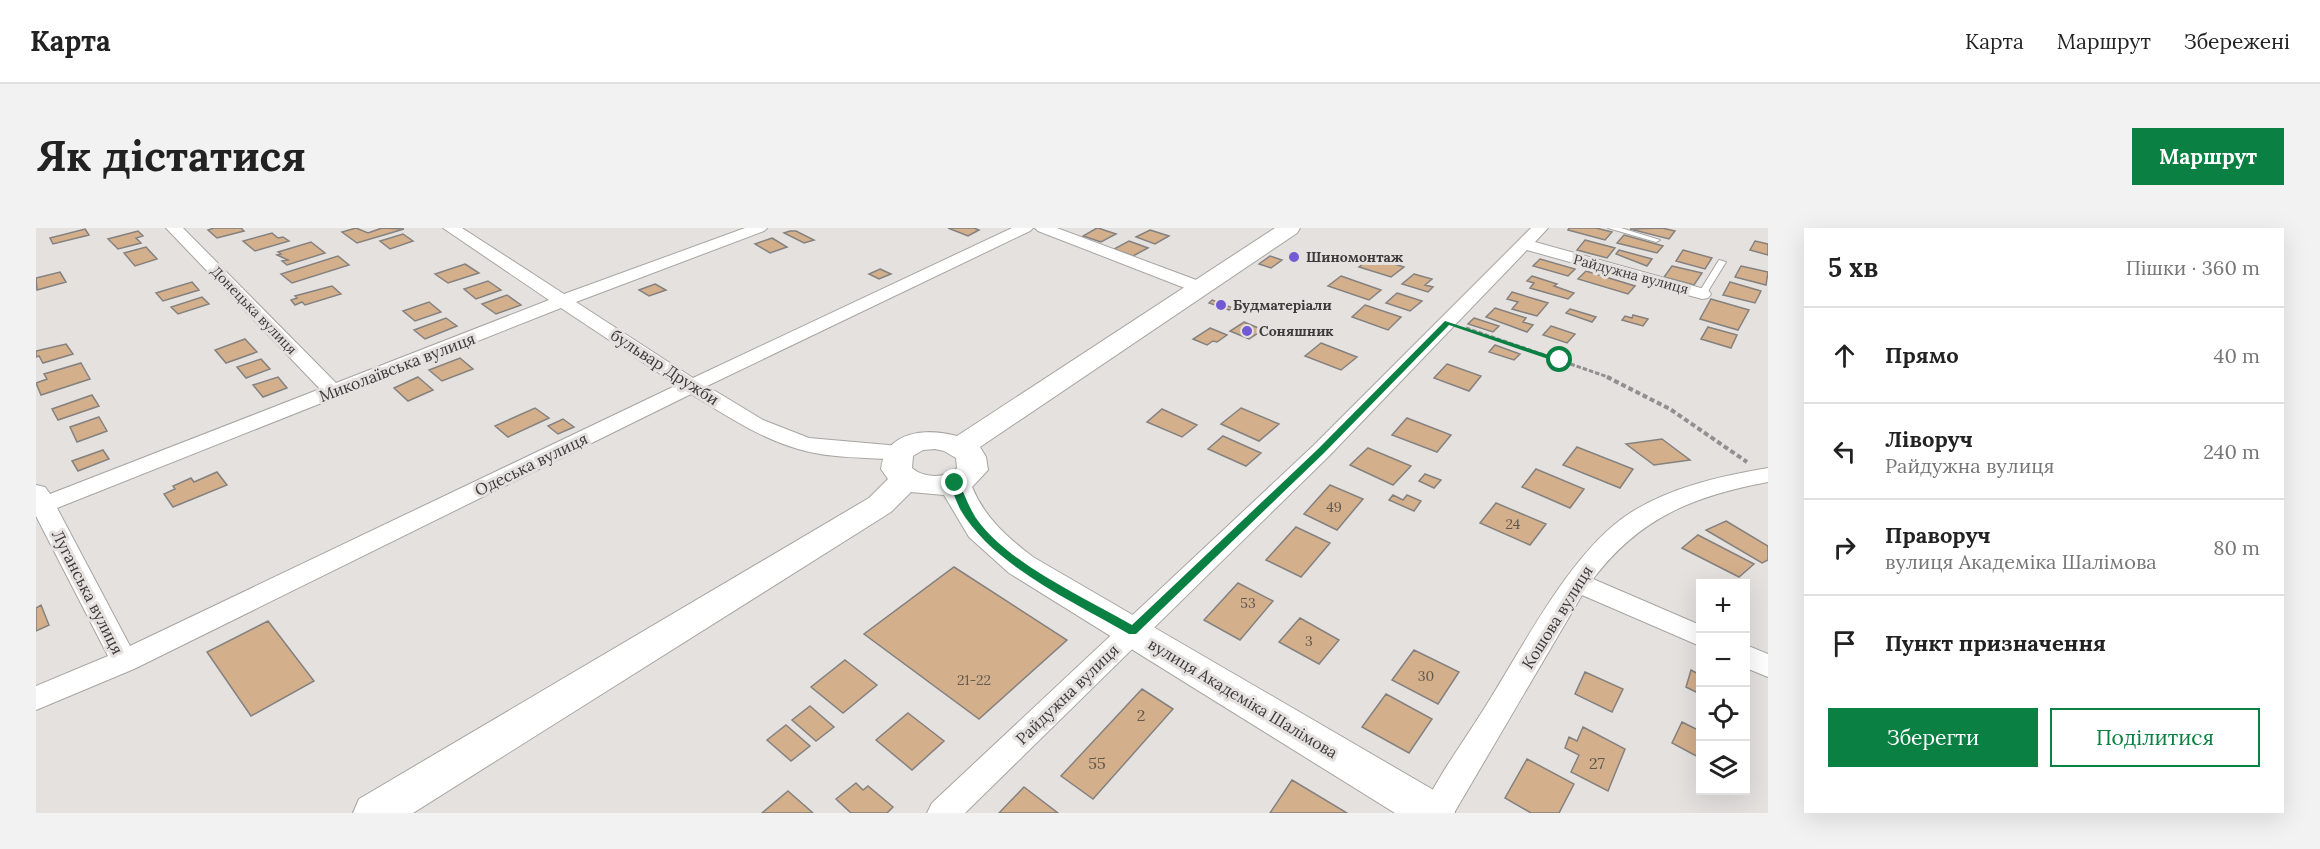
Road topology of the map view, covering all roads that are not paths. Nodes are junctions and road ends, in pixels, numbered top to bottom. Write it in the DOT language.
graph roads {
  1 [pos="174,228"];
  2 [pos="451,228"];
  3 [pos="759,228"];
  4 [pos="1025,228"];
  5 [pos="1043,228"];
  6 [pos="1289,228"];
  7 [pos="1540,228"];
  8 [pos="1612,228"];
  9 [pos="1656,240"];
  10 [pos="1523,244"];
  11 [pos="1722,262"];
  12 [pos="1201,288"];
  13 [pos="1702,294"];
  14 [pos="563,302"];
  15 [pos="692,386"];
  16 [pos="334,392"];
  17 [pos="957,465"];
  18 [pos="903,466"];
  19 [pos="1767,476"];
  20 [pos="38,501"];
  21 [pos="1577,582"];
  22 [pos="1132,631"];
  23 [pos="1696,634"];
  24 [pos="1750,658"];
  25 [pos="124,661"];
  26 [pos="1768,666"];
  27 [pos="36,698"];
  28 [pos="375,813"];
  29 [pos="943,813"];
  30 [pos="1433,813"];
  31 [pos="1437,813"];
  1 -- 16 [label="street, Донецька вулиця"];
  2 -- 14 [label="street, бульвар Дружби"];
  3 -- 14 [label="street, Миколаївська вулиця"];
  4 -- 15 [label="street, Одеська вулиця"];
  5 -- 12 [label="street"];
  6 -- 12 [label="main road"];
  7 -- 10 [label="street, Райдужна вулиця"];
  8 -- 9 [label="lane"];
  10 -- 13 [label="street, Райдужна вулиця"];
  10 -- 22 [label="street, Райдужна вулиця"];
  11 -- 13 [label="lane, Райдужна вулиця"];
  12 -- 17 [label="main road"];
  14 -- 15 [label="street, бульвар Дружби"];
  14 -- 16 [label="street, Миколаївська вулиця"];
  15 -- 18 [label="street, бульвар Дружби"];
  15 -- 25 [label="street, Одеська вулиця"];
  16 -- 20 [label="street, Миколаївська вулиця"];
  17 -- 18 [label="main road"];
  17 -- 18 [label="main road"];
  17 -- 22 [label="main road, вулиця Академіка Шалімова"];
  18 -- 28 [label="main road"];
  19 -- 21 [label="street, Кошова вулиця"];
  20 -- 25 [label="street, Луганська вулиця"];
  21 -- 23 [label="street"];
  21 -- 31 [label="street, Кошова вулиця"];
  22 -- 29 [label="street, Райдужна вулиця"];
  22 -- 30 [label="main road, вулиця Академіка Шалімова"];
  24 -- 26 [label="street"];
  25 -- 27 [label="street, Одеська вулиця"];
}
